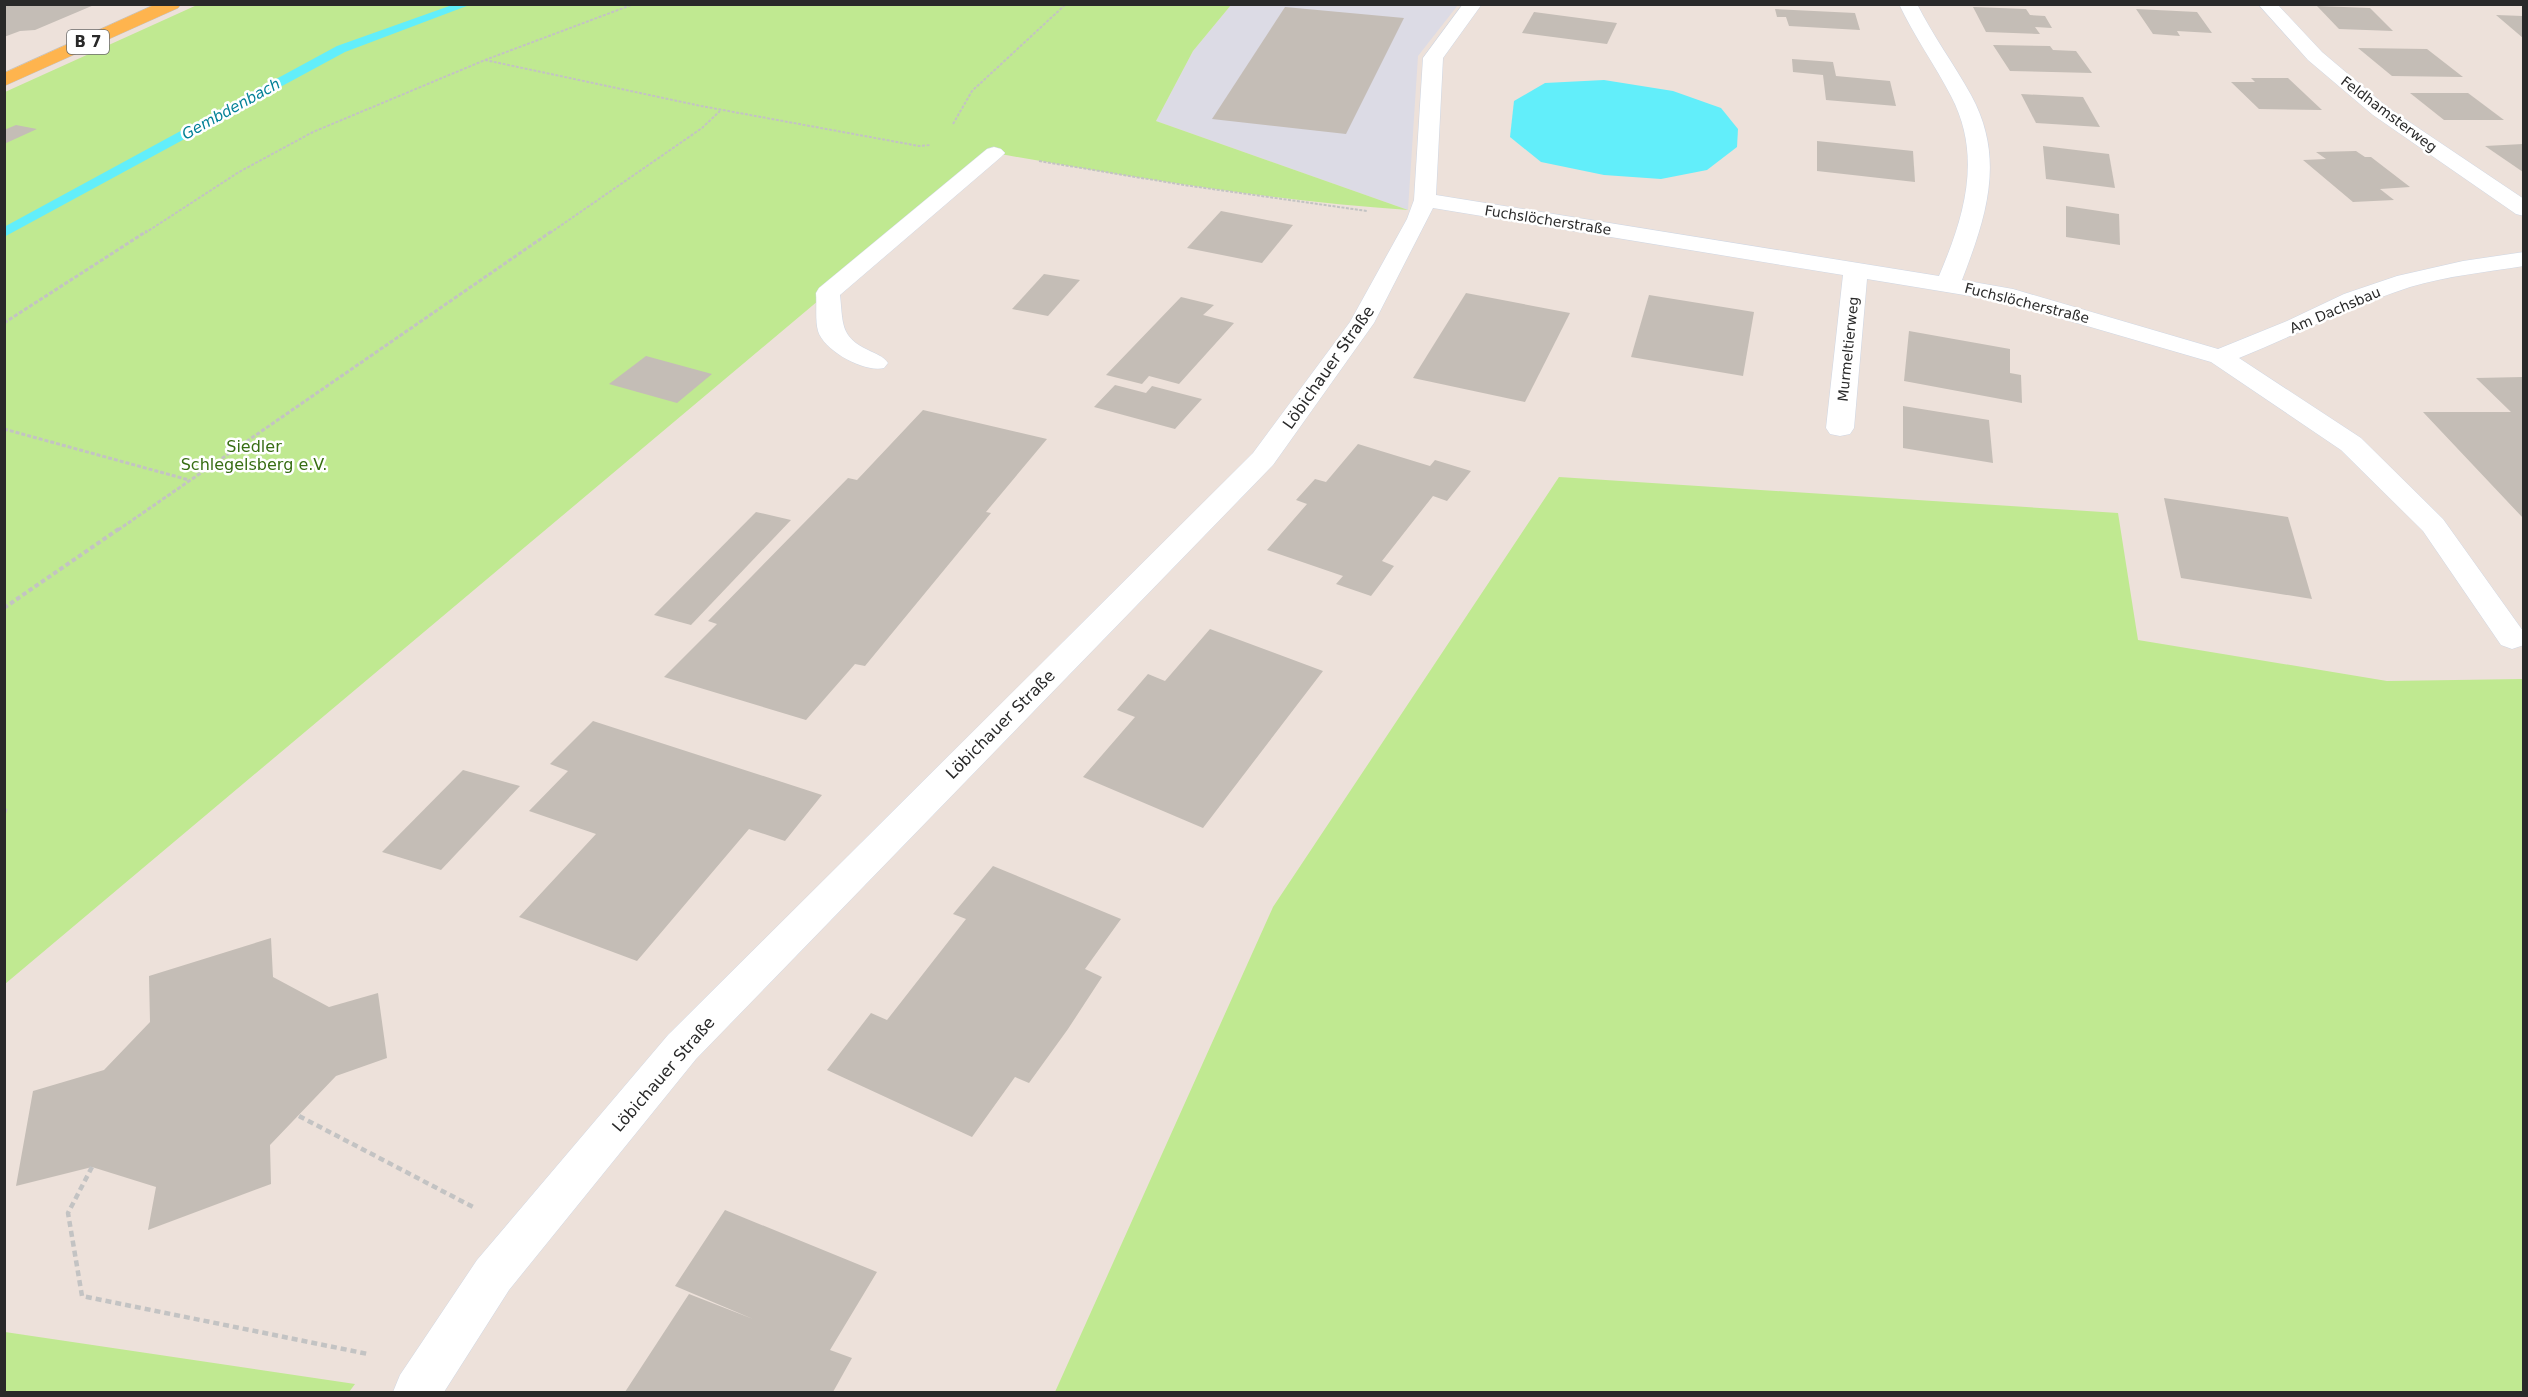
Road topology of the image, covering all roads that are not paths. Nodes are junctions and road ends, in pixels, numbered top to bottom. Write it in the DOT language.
graph roads {
  1 [pos="172,4"];
  2 [pos="1473,4"];
  3 [pos="1908,4"];
  4 [pos="2267,4"];
  5 [pos="4,80"];
  6 [pos="994,153"];
  7 [pos="2523,209"];
  8 [pos="1421,210"];
  9 [pos="2523,259"];
  10 [pos="1856,269"];
  11 [pos="1948,284"];
  12 [pos="2220,357"];
  13 [pos="875,363"];
  14 [pos="1840,428"];
  15 [pos="2512,638"];
  16 [pos="425,1380"];
  1 -- 5 [label="main road, B 7"];
  2 -- 8 [label="street, Löbichauer Straße"];
  3 -- 11 [label="street"];
  4 -- 7 [label="street, Feldhamsterweg"];
  6 -- 13 [label="street"];
  8 -- 10 [label="street, Fuchslöcherstraße"];
  8 -- 16 [label="street, Löbichauer Straße"];
  9 -- 12 [label="street, Am Dachsbau"];
  10 -- 11 [label="street, Fuchslöcherstraße"];
  10 -- 14 [label="street, Murmeltierweg"];
  11 -- 12 [label="street, Fuchslöcherstraße"];
  12 -- 15 [label="street, Fuchslöcherstraße"];
}
